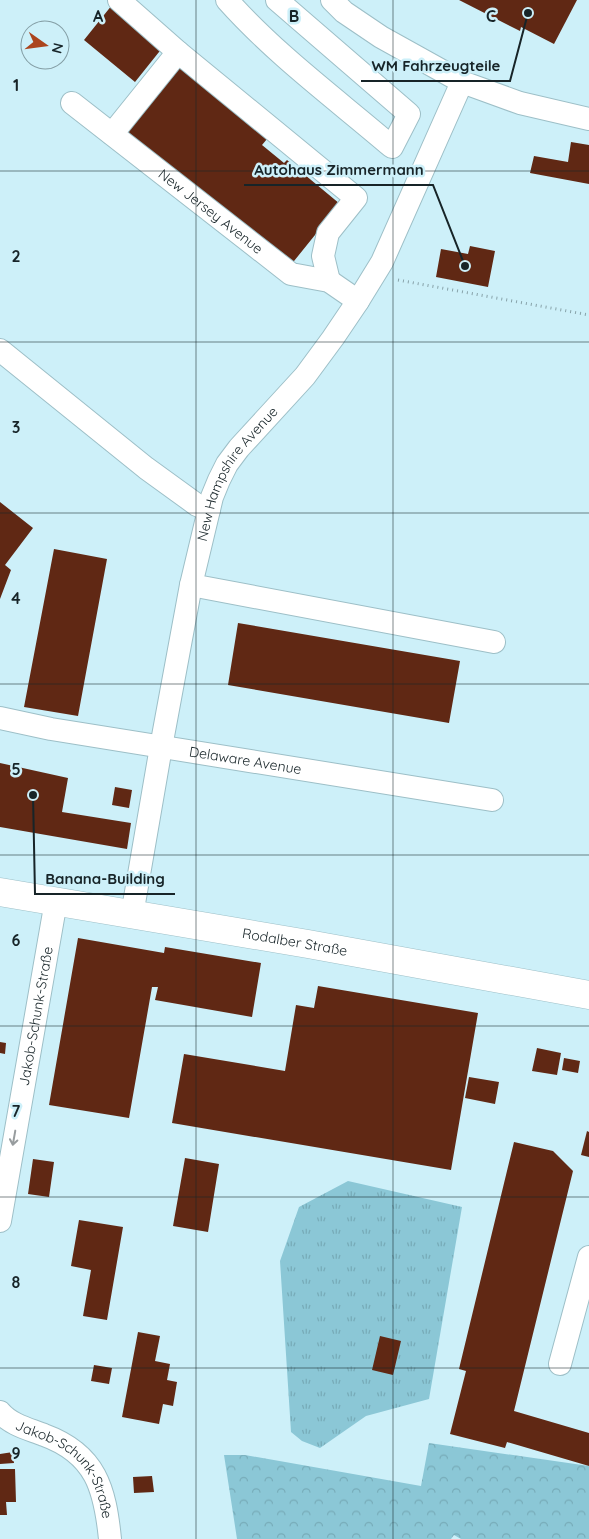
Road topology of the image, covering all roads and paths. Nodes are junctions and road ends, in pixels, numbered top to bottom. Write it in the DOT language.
graph roads {
  1 [pos="119,0"];
  2 [pos="227,0"];
  3 [pos="277,0"];
  4 [pos="332,0"];
  5 [pos="178,52"];
  6 [pos="462,82"];
  7 [pos="72,103"];
  8 [pos="589,118"];
  9 [pos="401,131"];
  10 [pos="112,134"];
  11 [pos="432,147"];
  12 [pos="373,275"];
  13 [pos="330,281"];
  14 [pos="358,301"];
  15 [pos="589,315"];
  16 [pos="0,350"];
  17 [pos="209,510"];
  18 [pos="191,586"];
  19 [pos="494,642"];
  20 [pos="0,718"];
  21 [pos="161,747"];
  22 [pos="492,800"];
  23 [pos="0,892"];
  24 [pos="56,901"];
  25 [pos="132,915"];
  26 [pos="589,995"];
  27 [pos="0,1222"];
  28 [pos="589,1257"];
  29 [pos="560,1364"];
  30 [pos="0,1412"];
  31 [pos="110,1539"];
  1 -- 5 [label="street"];
  2 -- 9 [label="street"];
  3 -- 9 [label="street"];
  4 -- 6 [label="street"];
  5 -- 10 [label="street"];
  5 -- 13 [label="street"];
  6 -- 8 [label="street"];
  6 -- 11 [label="street, New Hampshire Avenue"];
  7 -- 10 [label="street, New Jersey Avenue"];
  9 -- 11 [label="street"];
  10 -- 13 [label="street, New Jersey Avenue"];
  11 -- 12 [label="street, New Hampshire Avenue"];
  12 -- 14 [label="street, New Hampshire Avenue"];
  12 -- 15 [label="path"];
  13 -- 14 [label="street, New Jersey Avenue"];
  14 -- 17 [label="street, New Hampshire Avenue"];
  16 -- 17 [label="street"];
  17 -- 18 [label="street, New Hampshire Avenue"];
  18 -- 19 [label="street"];
  18 -- 21 [label="street, New Hampshire Avenue"];
  20 -- 21 [label="street, Delaware Avenue"];
  21 -- 22 [label="street, Delaware Avenue"];
  21 -- 25 [label="street, New Hampshire Avenue"];
  23 -- 24 [label="main road, Rodalber Straße"];
  24 -- 25 [label="main road, Rodalber Straße"];
  24 -- 27 [label="street, Jakob-Schunk-Straße, one-way"];
  25 -- 26 [label="main road, Rodalber Straße"];
  28 -- 29 [label="street"];
  30 -- 31 [label="street, Jakob-Schunk-Straße"];
}
